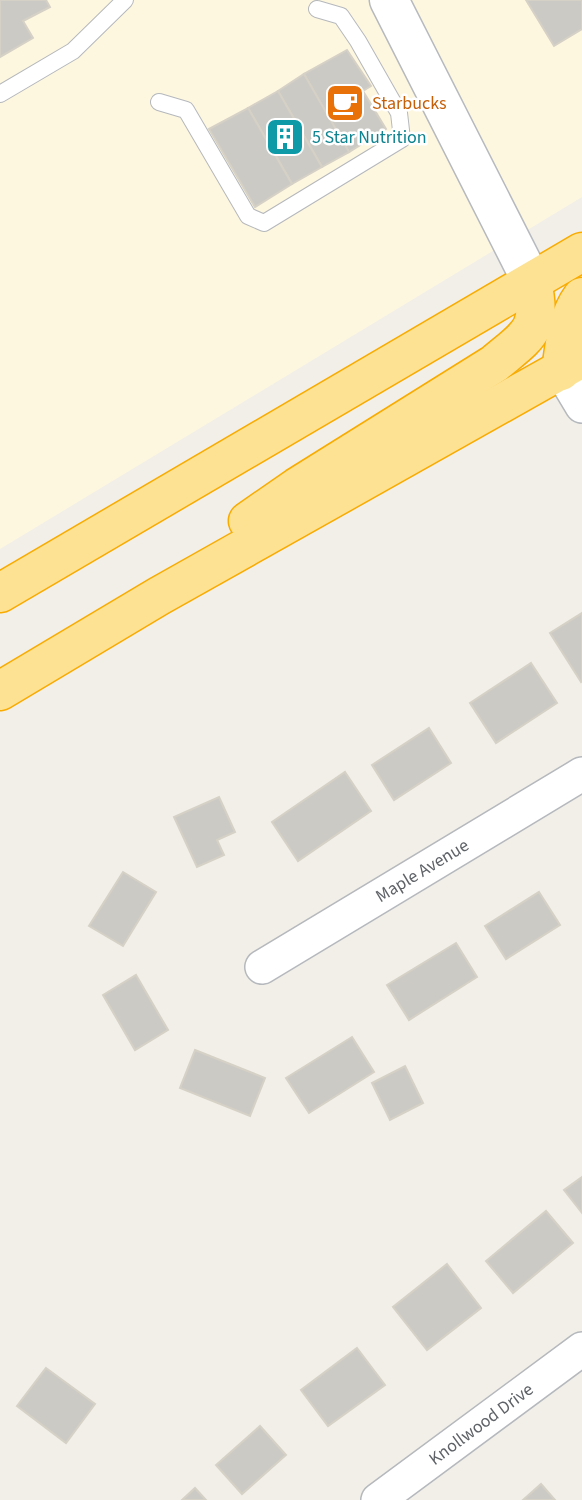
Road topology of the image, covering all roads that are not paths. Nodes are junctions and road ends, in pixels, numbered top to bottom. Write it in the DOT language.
graph roads {
  1 [pos="125,0"];
  2 [pos="389,0"];
  3 [pos="317,9"];
  4 [pos="0,94"];
  5 [pos="159,102"];
  6 [pos="582,252"];
  7 [pos="531,282"];
  8 [pos="582,297"];
  9 [pos="571,364"];
  10 [pos="582,406"];
  11 [pos="0,593"];
  12 [pos="109,626"];
  13 [pos="0,691"];
  14 [pos="582,774"];
  15 [pos="262,967"];
  16 [pos="577,1362"];
  17 [pos="378,1500"];
  1 -- 4 [label="lane"];
  2 -- 7 [label="street"];
  3 -- 5 [label="lane"];
  6 -- 7 [label="highway"];
  7 -- 11 [label="highway"];
  7 -- 12 [label="highway"];
  8 -- 9 [label="highway"];
  9 -- 10 [label="street"];
  9 -- 12 [label="highway"];
  12 -- 13 [label="highway"];
  14 -- 15 [label="street, Maple Avenue"];
  16 -- 17 [label="street, Knollwood Drive"];
}
